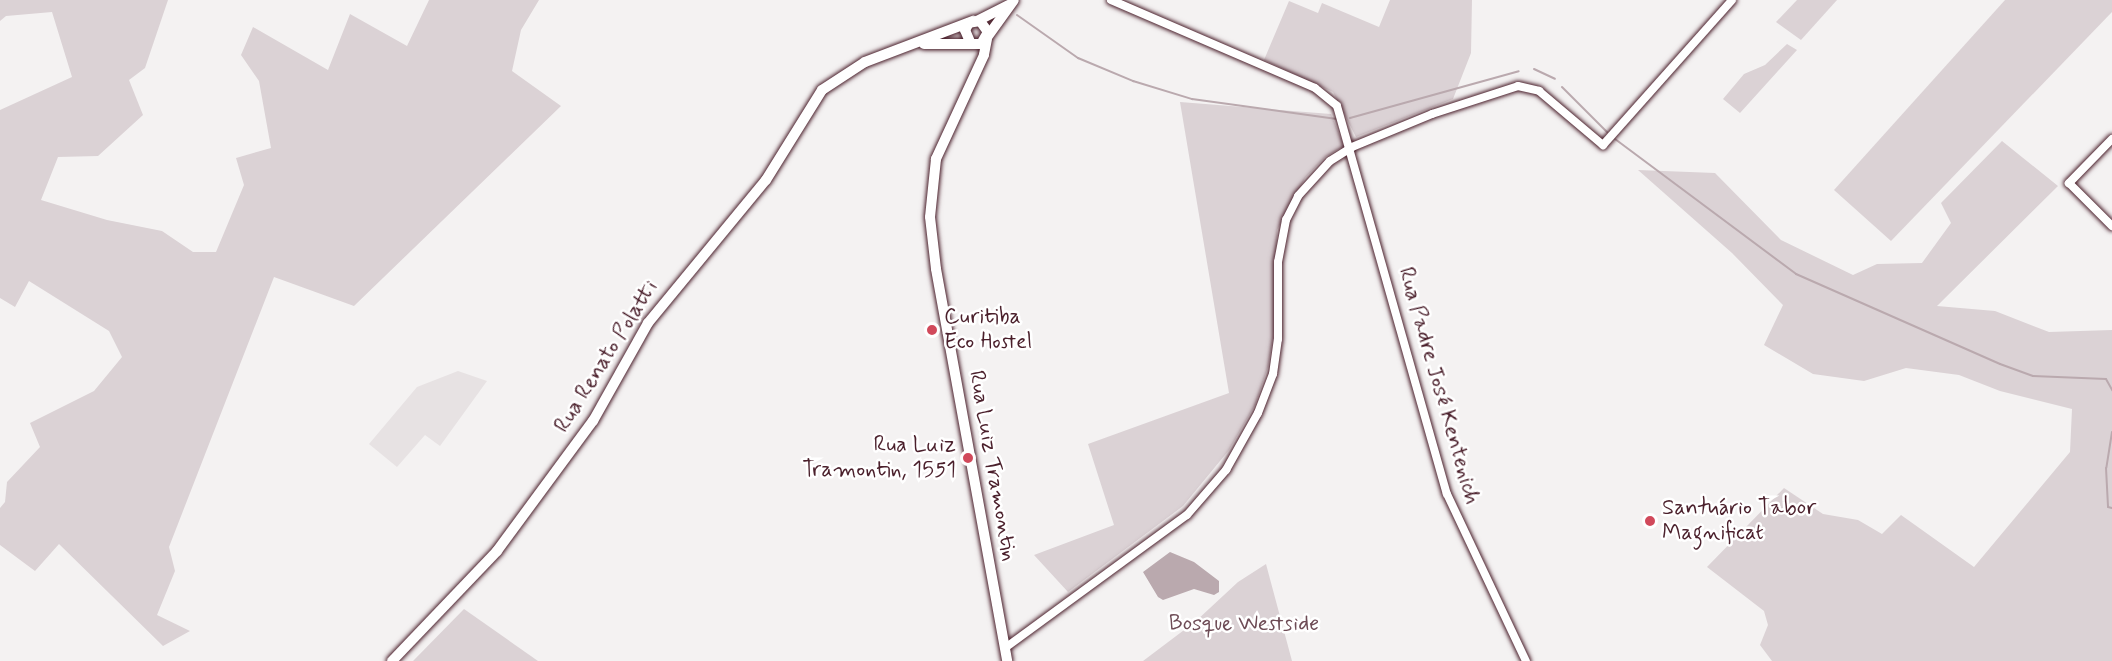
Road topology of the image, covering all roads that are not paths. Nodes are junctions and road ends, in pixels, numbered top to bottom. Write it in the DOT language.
graph roads {
  1 [pos="1111,0"];
  2 [pos="1732,0"];
  3 [pos="1012,2"];
  4 [pos="975,21"];
  5 [pos="987,38"];
  6 [pos="916,44"];
  7 [pos="973,44"];
  8 [pos="976,71"];
  9 [pos="2112,139"];
  10 [pos="1352,147"];
  11 [pos="2112,226"];
  12 [pos="1005,648"];
  13 [pos="392,661"];
  14 [pos="1007,661"];
  15 [pos="1526,661"];
  1 -- 10 [label="street, Rua Padre José Kentenich"];
  2 -- 10 [label="street"];
  3 -- 4 [label="main road, Rua Luiz Tramontin"];
  3 -- 5 [label="main road, Rua Luiz Tramontin"];
  4 -- 5 [label="main road"];
  4 -- 6 [label="main road, Rua Renato Polatti"];
  4 -- 7 [label="main road, Rua Luiz Tramontin"];
  5 -- 7 [label="main road"];
  5 -- 8 [label="main road, Rua Luiz Tramontin"];
  6 -- 7 [label="main road, Rua Renato Polatti"];
  6 -- 13 [label="main road, Rua Renato Polatti"];
  7 -- 8 [label="main road, Rua Luiz Tramontin"];
  8 -- 12 [label="main road, Rua Luiz Tramontin"];
  9 -- 11 [label="street"];
  10 -- 12 [label="street"];
  10 -- 15 [label="street, Rua Padre José Kentenich"];
  12 -- 14 [label="main road, Rua Luiz Tramontin"];
}
